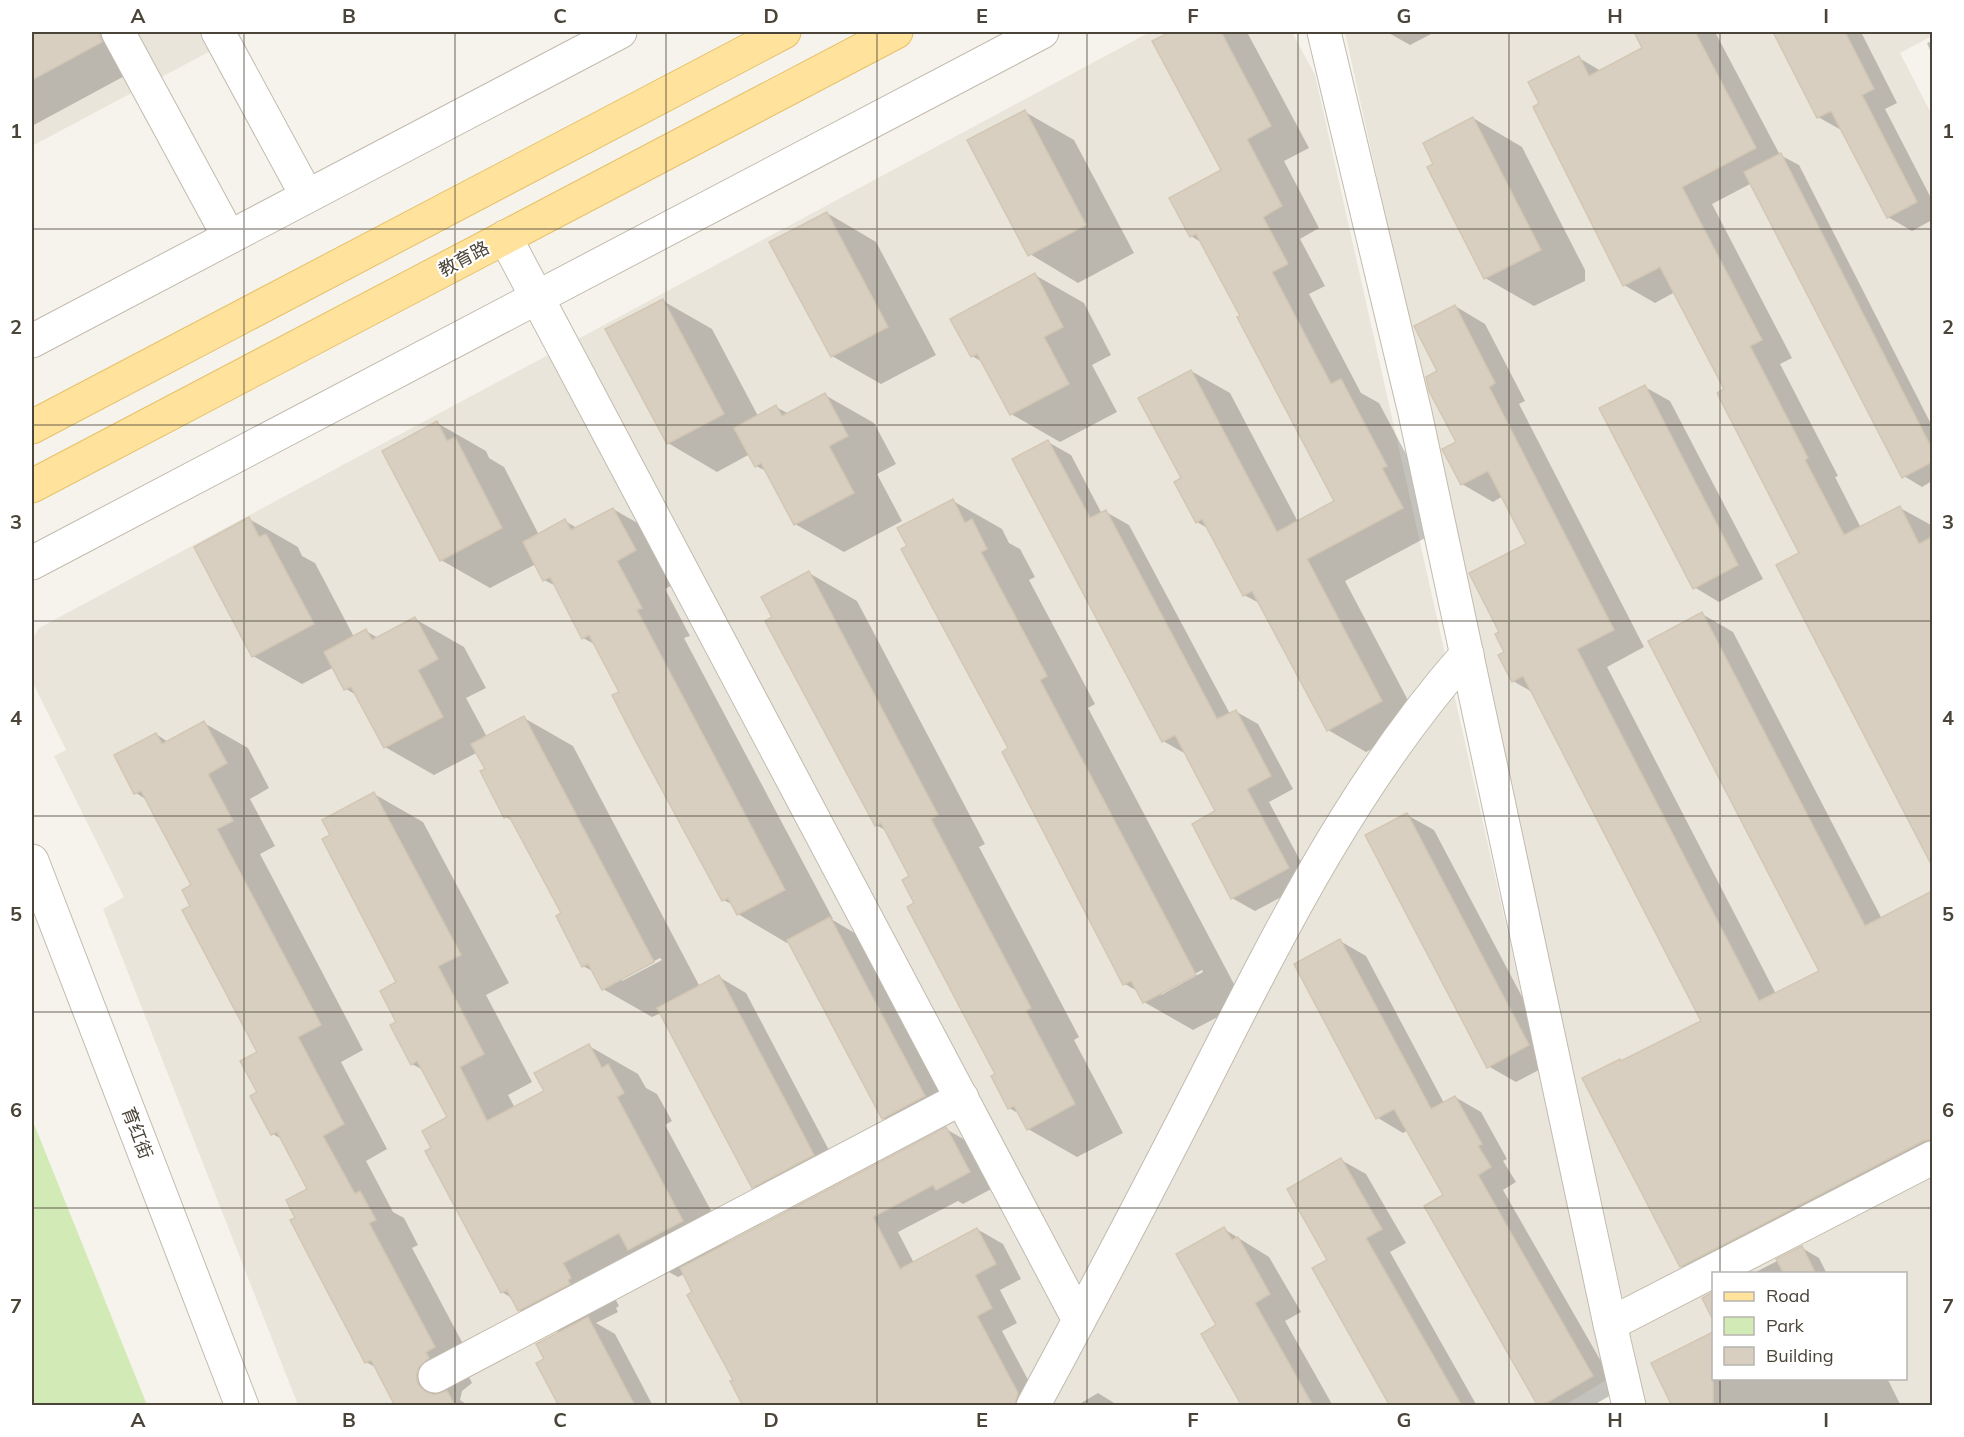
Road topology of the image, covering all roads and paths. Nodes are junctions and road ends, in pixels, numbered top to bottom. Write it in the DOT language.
graph roads {
  1 [pos="118,32"];
  2 [pos="218,32"];
  3 [pos="620,32"];
  4 [pos="784,32"];
  5 [pos="896,32"];
  6 [pos="1042,32"];
  7 [pos="1324,32"];
  8 [pos="308,196"];
  9 [pos="229,237"];
  10 [pos="505,237"];
  11 [pos="537,297"];
  12 [pos="32,342"];
  13 [pos="32,427"];
  14 [pos="32,486"];
  15 [pos="32,563"];
  16 [pos="1467,654"];
  17 [pos="32,861"];
  18 [pos="962,1098"];
  19 [pos="1932,1158"];
  20 [pos="1079,1320"];
  21 [pos="1610,1324"];
  22 [pos="435,1376"];
  23 [pos="242,1406"];
  24 [pos="1033,1406"];
  25 [pos="1629,1406"];
  1 -- 9 [label="street"];
  2 -- 8 [label="street"];
  3 -- 8 [label="street"];
  4 -- 13 [label="main road"];
  5 -- 10 [label="main road, 教育路"];
  6 -- 11 [label="street"];
  7 -- 16 [label="street"];
  8 -- 9 [label="street"];
  9 -- 12 [label="street"];
  10 -- 11 [label="street"];
  10 -- 14 [label="main road, 教育路"];
  11 -- 15 [label="street"];
  11 -- 18 [label="street"];
  16 -- 20 [label="street"];
  16 -- 21 [label="street"];
  17 -- 23 [label="street, 育红街"];
  18 -- 20 [label="street"];
  18 -- 22 [label="street"];
  19 -- 21 [label="street"];
  20 -- 24 [label="street"];
  21 -- 25 [label="street"];
}
